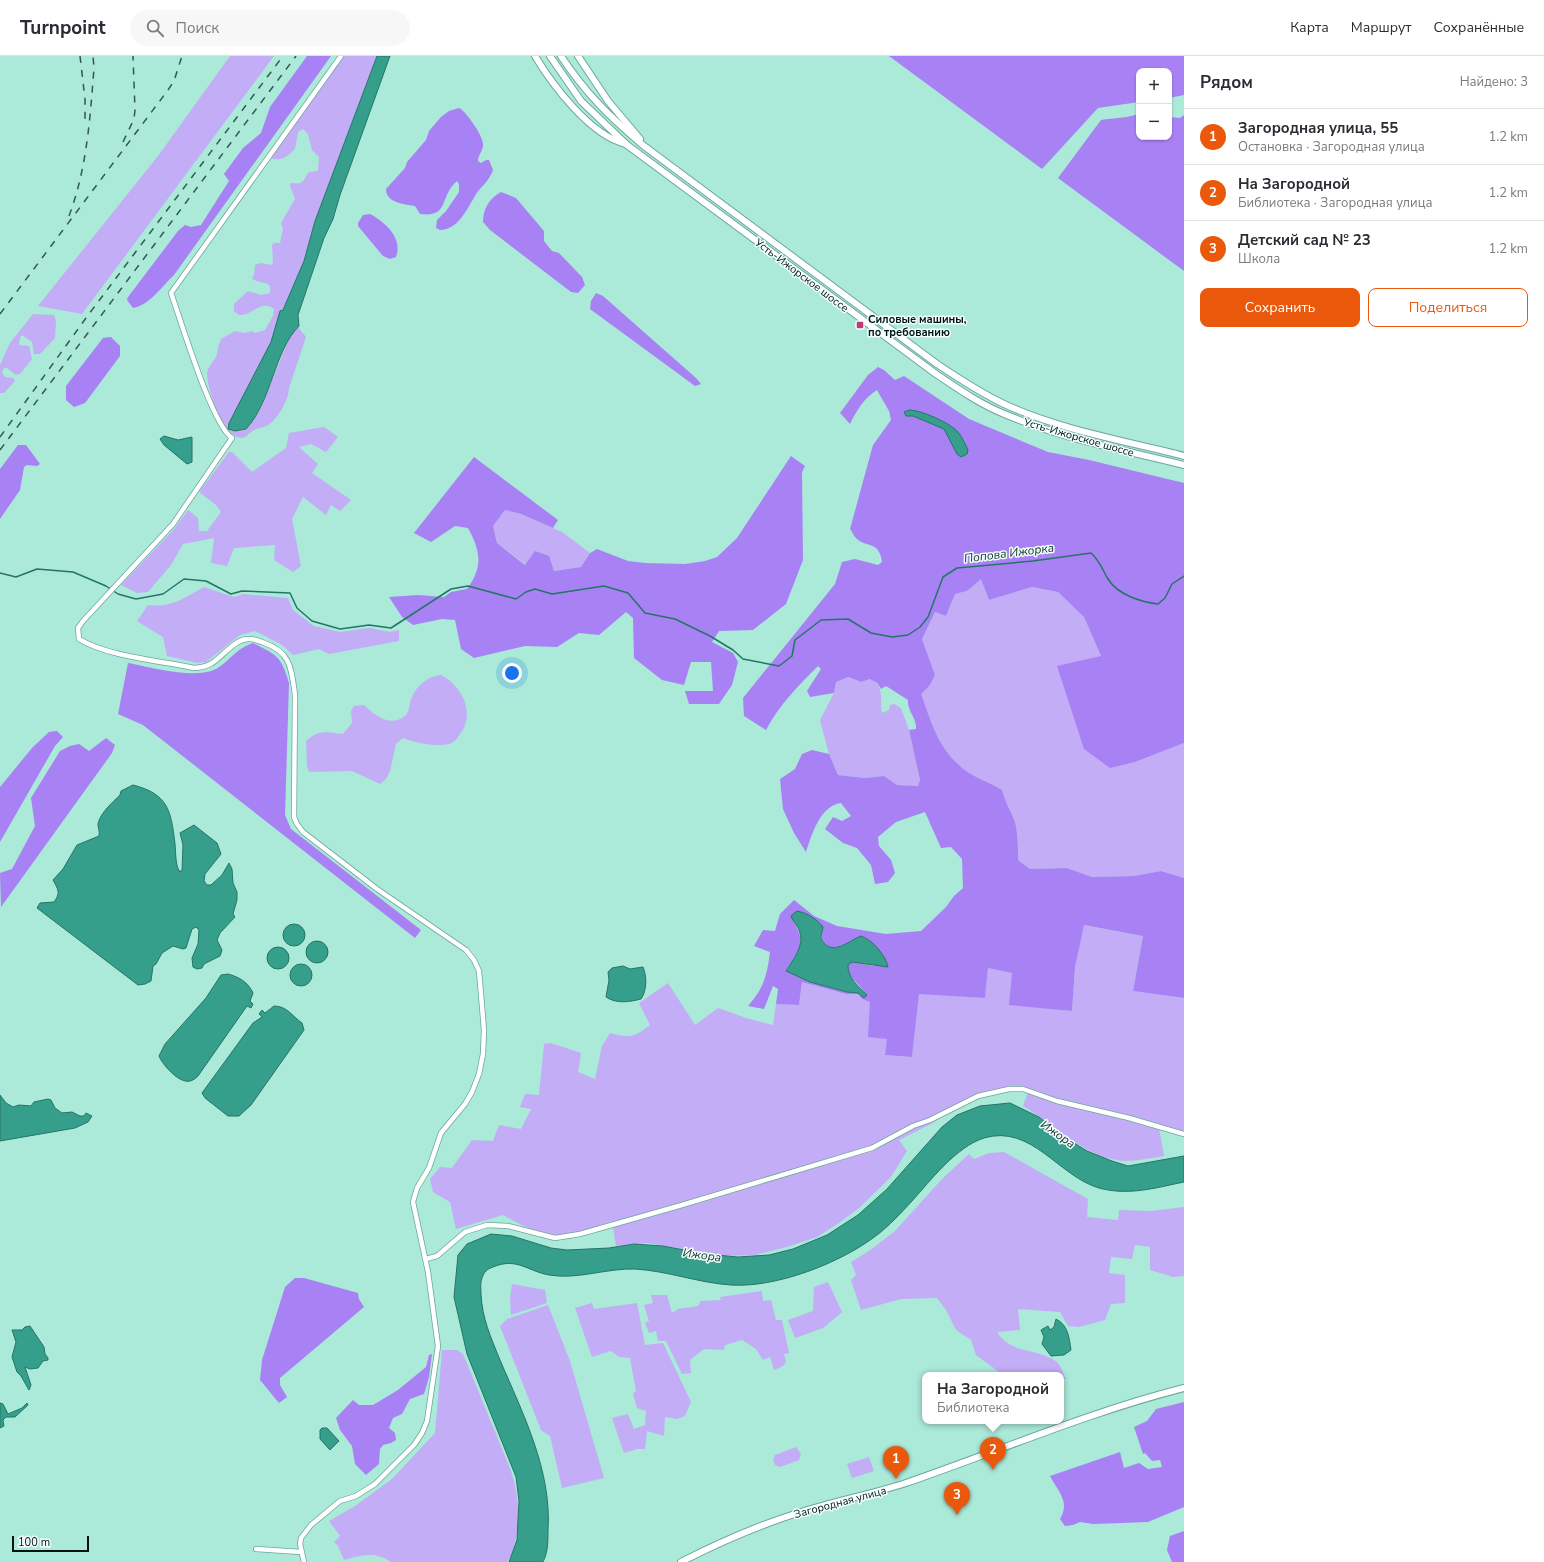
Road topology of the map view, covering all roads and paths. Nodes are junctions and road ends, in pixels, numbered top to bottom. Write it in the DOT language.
graph roads {
  1 [pos="341,56"];
  2 [pos="535,56"];
  3 [pos="550,56"];
  4 [pos="561,56"];
  5 [pos="578,56"];
  6 [pos="627,145"];
  7 [pos="644,146"];
  8 [pos="1184,456"];
  9 [pos="1184,465"];
  10 [pos="1184,1134"];
  11 [pos="426,1259"];
  12 [pos="1184,1388"];
  13 [pos="256,1548"];
  14 [pos="301,1552"];
  15 [pos="304,1562"];
  16 [pos="682,1562"];
  1 -- 11 [label="street"];
  2 -- 6 [label="street"];
  3 -- 6 [label="street, Усть-Ижорское шоссе"];
  4 -- 7 [label="street, Усть-Ижорское шоссе"];
  5 -- 7 [label="street"];
  6 -- 9 [label="street, Усть-Ижорское шоссе"];
  7 -- 8 [label="street, Усть-Ижорское шоссе"];
  10 -- 11 [label="street"];
  11 -- 14 [label="street"];
  12 -- 16 [label="street, Загородная улица"];
  13 -- 14 [label="street"];
  14 -- 15 [label="street"];
}
